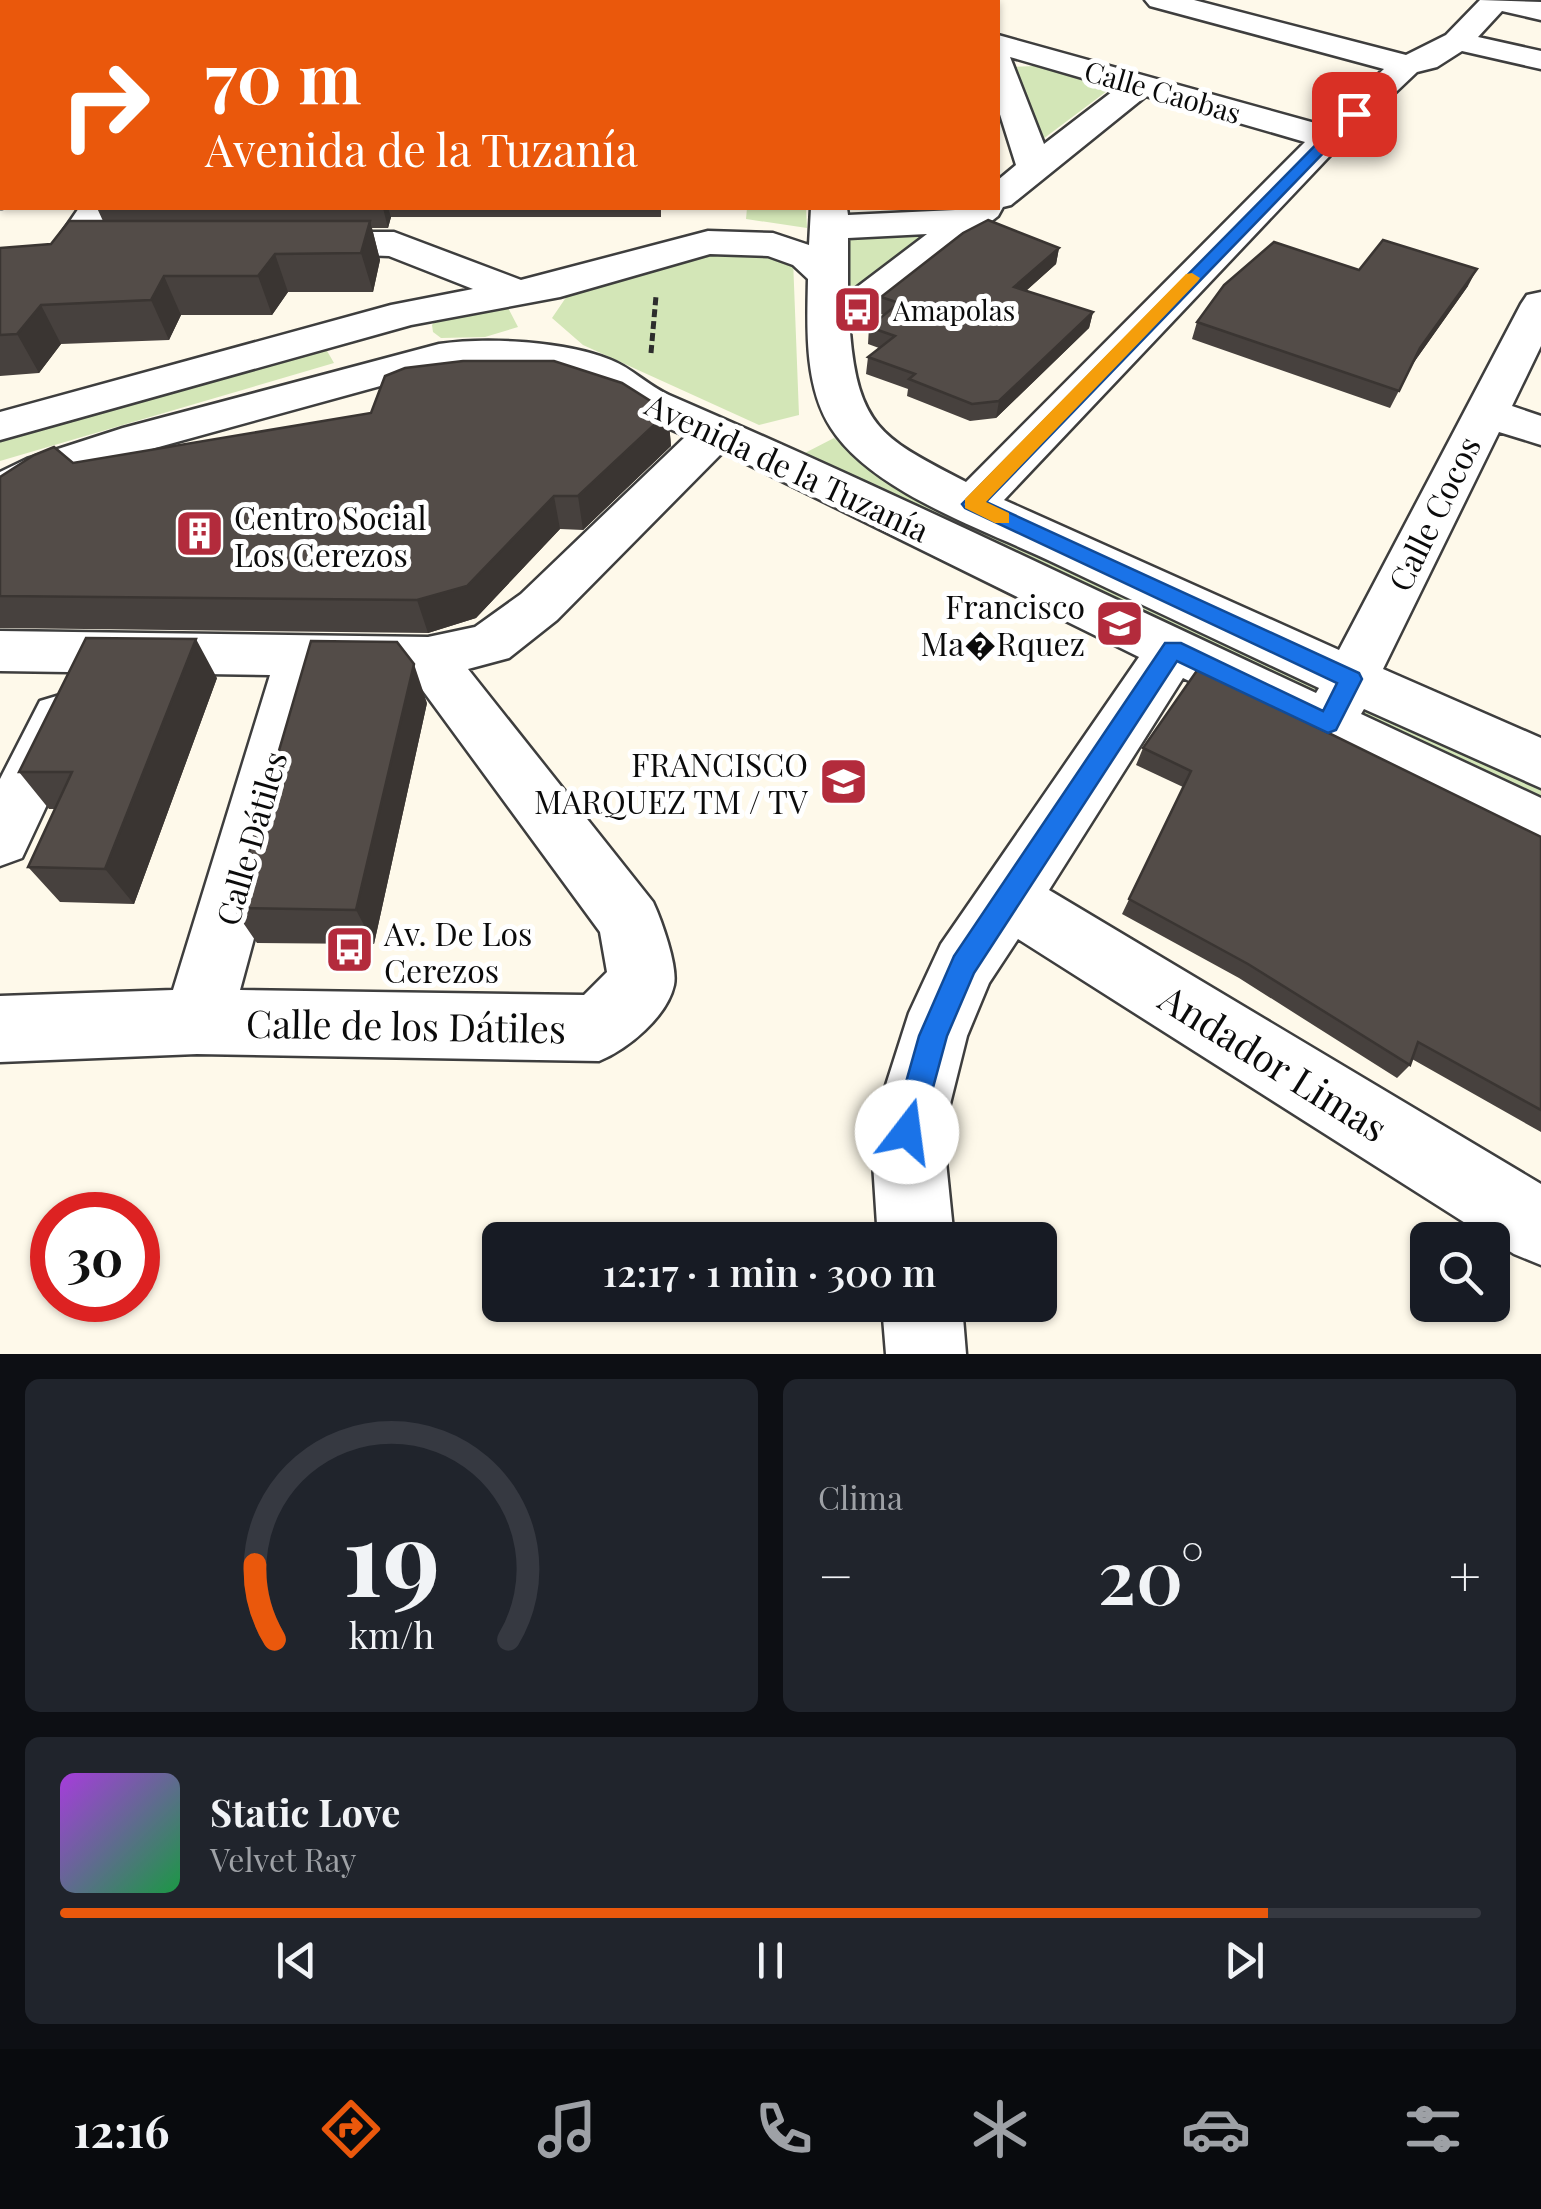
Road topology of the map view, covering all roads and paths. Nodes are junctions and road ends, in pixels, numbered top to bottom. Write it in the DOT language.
graph roads {
  1 [pos="1160,0"];
  2 [pos="1484,3"];
  3 [pos="1317,11"];
  4 [pos="1541,11"];
  5 [pos="1292,32"];
  6 [pos="1457,41"];
  7 [pos="1000,45"];
  8 [pos="1541,60"];
  9 [pos="1406,64"];
  10 [pos="1000,68"];
  11 [pos="1142,84"];
  12 [pos="1328,138"];
  13 [pos="1035,168"];
  14 [pos="1000,196"];
  15 [pos="98,210"];
  16 [pos="729,210"];
  17 [pos="964,210"];
  18 [pos="982,210"];
  19 [pos="828,217"];
  20 [pos="262,244"];
  21 [pos="667,253"];
  22 [pos="0,272"];
  23 [pos="830,278"];
  24 [pos="560,285"];
  25 [pos="518,293"];
  26 [pos="1541,304"];
  27 [pos="830,328"];
  28 [pos="597,369"];
  29 [pos="836,399"];
  30 [pos="647,402"];
  31 [pos="1484,412"];
  32 [pos="0,426"];
  33 [pos="1541,431"];
  34 [pos="732,439"];
  35 [pos="0,492"];
  36 [pos="972,504"];
  37 [pos="1173,649"];
  38 [pos="0,651"];
  39 [pos="92,652"];
  40 [pos="304,654"];
  41 [pos="428,657"];
  42 [pos="1351,679"];
  43 [pos="1328,724"];
  44 [pos="1541,764"];
  45 [pos="1541,826"];
  46 [pos="0,840"];
  47 [pos="1006,898"];
  48 [pos="197,1022"];
  49 [pos="0,1029"];
  50 [pos="914,1222"];
  51 [pos="1541,1227"];
  52 [pos="923,1322"];
  53 [pos="926,1354"];
  1 -- 5 [label="street"];
  2 -- 4 [label="street"];
  2 -- 6 [label="street"];
  3 -- 5 [label="street"];
  5 -- 9 [label="street"];
  6 -- 8 [label="street"];
  6 -- 9 [label="street"];
  7 -- 11 [label="street, Calle Caobas"];
  9 -- 12 [label="street"];
  10 -- 13 [label="street"];
  11 -- 12 [label="street, Calle Caobas"];
  11 -- 13 [label="street"];
  12 -- 36 [label="street"];
  13 -- 14 [label="street"];
  15 -- 22 [label="street"];
  16 -- 21 [label="street"];
  17 -- 19 [label="street"];
  18 -- 27 [label="street"];
  19 -- 23 [label="street"];
  20 -- 25 [label="street"];
  21 -- 23 [label="street"];
  21 -- 24 [label="street"];
  21 -- 30 [label="path"];
  23 -- 27 [label="street"];
  24 -- 25 [label="street"];
  24 -- 28 [label="street"];
  25 -- 32 [label="street"];
  26 -- 31 [label="street, Calle Cocos"];
  27 -- 29 [label="street"];
  28 -- 30 [label="street, Avenida de la Tuzanía"];
  28 -- 35 [label="street, Avenida de la Tuzanía"];
  29 -- 34 [label="street"];
  29 -- 36 [label="street, Avenida de la Tuzanía"];
  30 -- 34 [label="street, Avenida de la Tuzanía"];
  31 -- 33 [label="street"];
  31 -- 42 [label="street, Calle Cocos"];
  34 -- 37 [label="street, Avenida de la Tuzanía"];
  34 -- 41 [label="street"];
  36 -- 42 [label="street, Avenida de la Tuzanía"];
  37 -- 43 [label="street, Avenida de la Tuzanía"];
  37 -- 47 [label="street"];
  38 -- 39 [label="street"];
  39 -- 40 [label="street"];
  39 -- 46 [label="street"];
  40 -- 41 [label="street"];
  40 -- 48 [label="street, Calle Dátiles"];
  41 -- 48 [label="street, Calle de los Dátiles"];
  42 -- 43 [label="street, Calle Cocos"];
  42 -- 44 [label="street, Avenida de la Tuzanía"];
  43 -- 45 [label="street, Avenida de la Tuzanía"];
  47 -- 50 [label="street"];
  47 -- 51 [label="street, Andador Limas"];
  48 -- 49 [label="street, Calle de los Dátiles"];
  52 -- 53 [label="street"];
}
